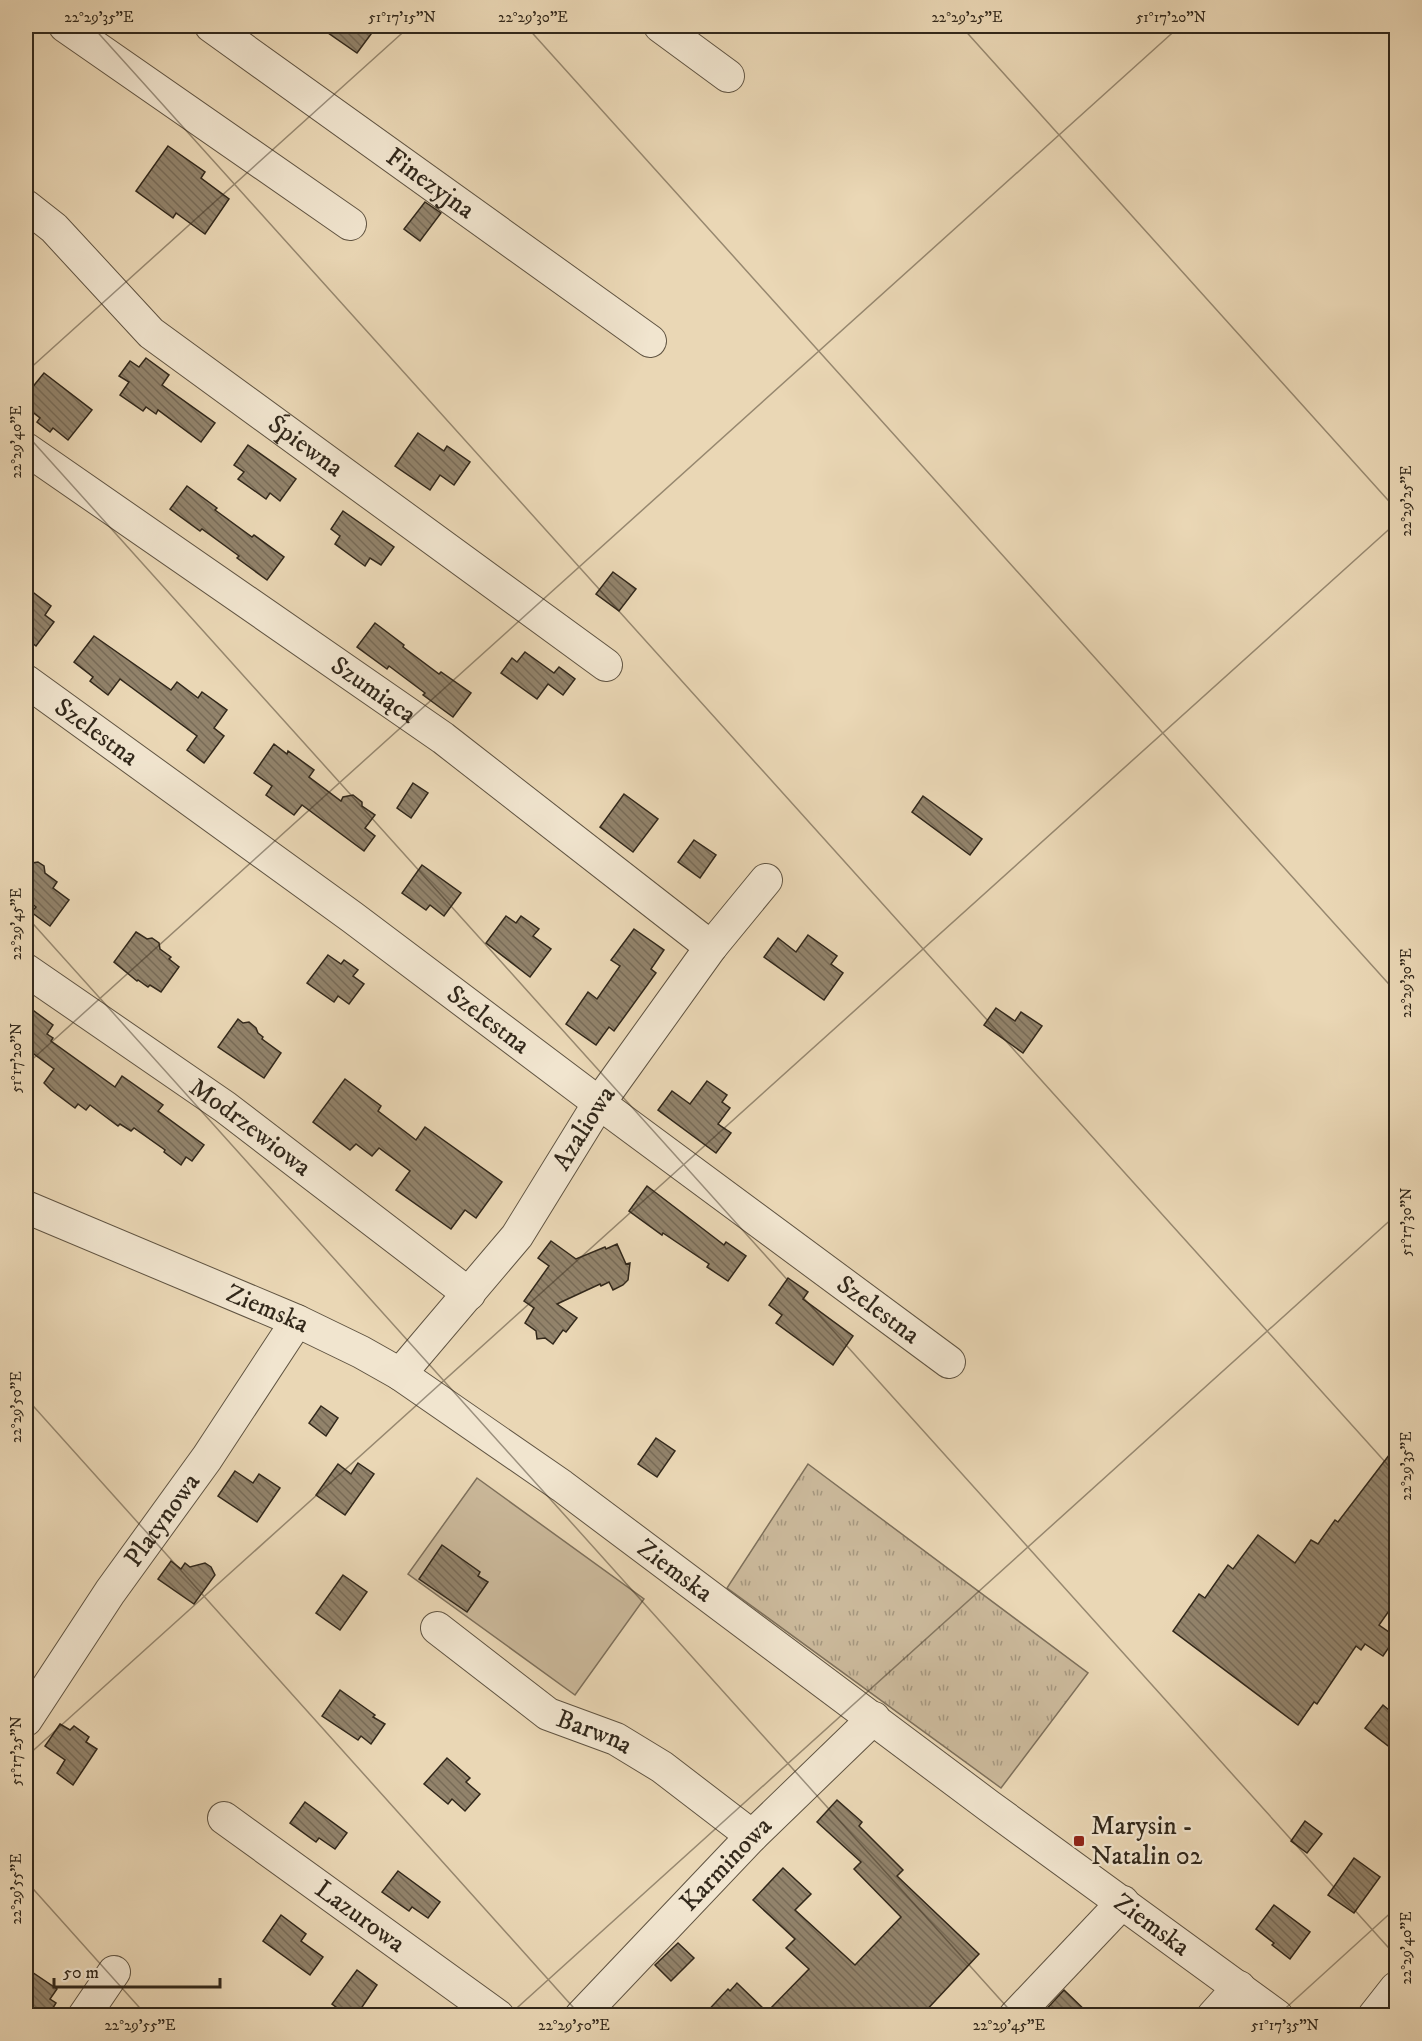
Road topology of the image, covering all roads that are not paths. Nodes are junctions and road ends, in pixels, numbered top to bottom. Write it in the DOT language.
graph roads {
  1 [pos="66,26"];
  2 [pos="211,26"];
  3 [pos="660,26"];
  4 [pos="728,76"];
  5 [pos="26,206"];
  6 [pos="350,224"];
  7 [pos="650,341"];
  8 [pos="26,449"];
  9 [pos="606,666"];
  10 [pos="26,681"];
  11 [pos="766,880"];
  12 [pos="711,947"];
  13 [pos="26,969"];
  14 [pos="599,1103"];
  15 [pos="26,1207"];
  16 [pos="469,1294"];
  17 [pos="297,1321"];
  18 [pos="949,1362"];
  19 [pos="400,1374"];
  20 [pos="437,1628"];
  21 [pos="874,1718"];
  22 [pos="26,1720"];
  23 [pos="224,1818"];
  24 [pos="752,1836"];
  25 [pos="1123,1902"];
  26 [pos="114,1972"];
  27 [pos="1239,1987"];
  28 [pos="1396,1988"];
  29 [pos="84,2016"];
  30 [pos="498,2016"];
  31 [pos="581,2016"];
  32 [pos="1015,2016"];
  33 [pos="1213,2016"];
  34 [pos="1277,2016"];
  35 [pos="1374,2016"];
  1 -- 6 [label="street"];
  2 -- 7 [label="street, Finezyjna"];
  3 -- 4 [label="street"];
  5 -- 9 [label="street, Śpiewna"];
  8 -- 12 [label="street, Szumiąca"];
  10 -- 14 [label="street, Szelestna"];
  11 -- 12 [label="street, Azaliowa"];
  12 -- 14 [label="street, Azaliowa"];
  13 -- 16 [label="street, Modrzewiowa"];
  14 -- 16 [label="street, Azaliowa"];
  14 -- 18 [label="street, Szelestna"];
  15 -- 17 [label="street, Ziemska"];
  16 -- 19 [label="street, Azaliowa"];
  17 -- 19 [label="street, Ziemska"];
  17 -- 22 [label="street, Platynowa"];
  19 -- 21 [label="street, Ziemska"];
  20 -- 24 [label="street, Barwna"];
  21 -- 24 [label="street, Karminowa"];
  21 -- 25 [label="street, Ziemska"];
  23 -- 30 [label="street, Lazurowa"];
  24 -- 31 [label="street, Karminowa"];
  25 -- 27 [label="street, Ziemska"];
  25 -- 32 [label="street"];
  26 -- 29 [label="street"];
  27 -- 33 [label="street"];
  27 -- 34 [label="street, Ziemska"];
  28 -- 35 [label="street"];
}
